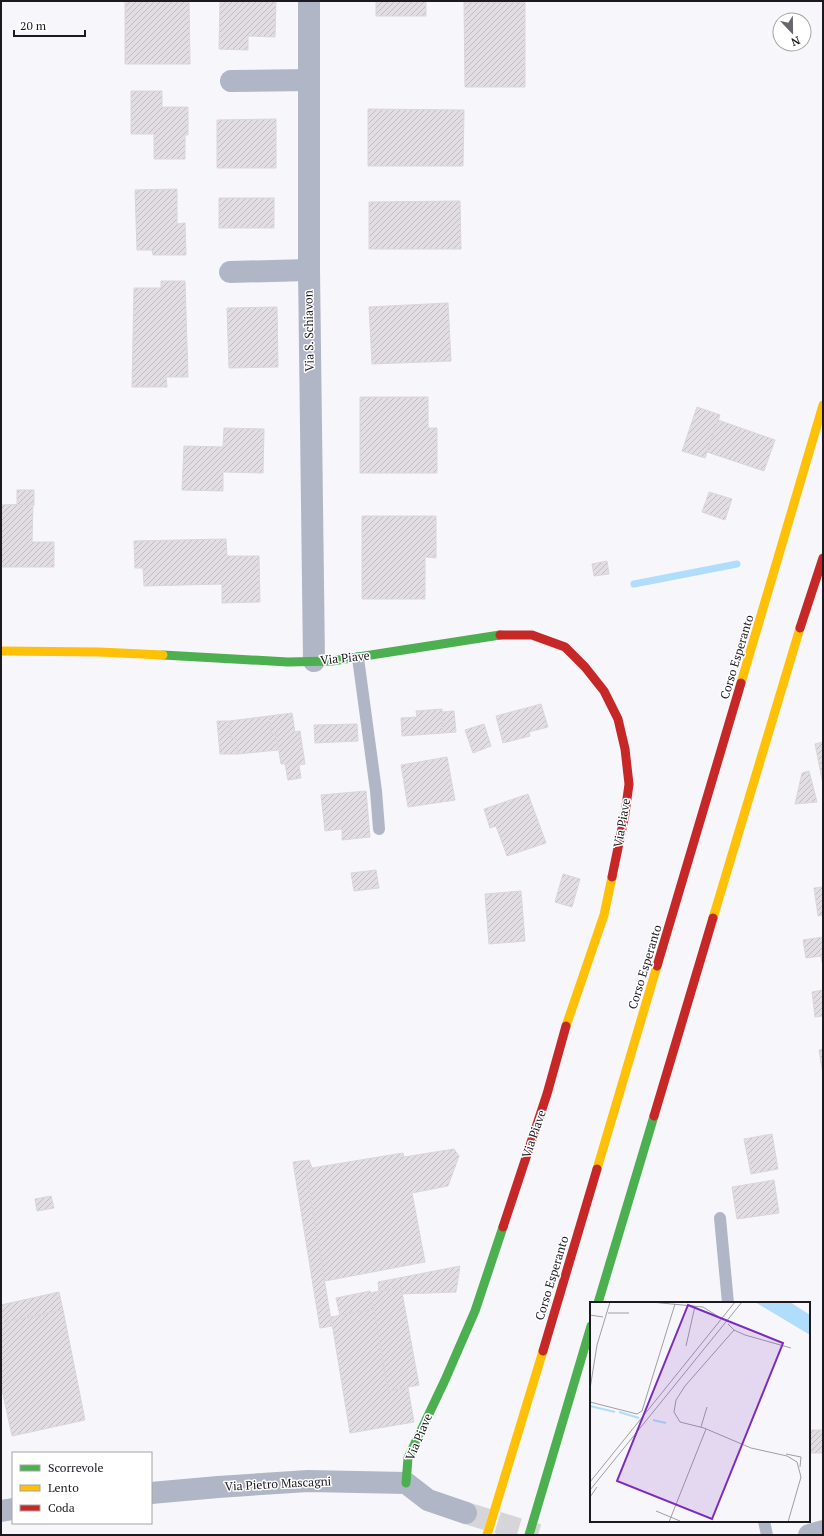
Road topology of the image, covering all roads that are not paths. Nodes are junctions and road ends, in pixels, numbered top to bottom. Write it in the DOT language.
graph roads {
  1 [pos="309,1"];
  2 [pos="309,80"];
  3 [pos="231,82"];
  4 [pos="308,270"];
  5 [pos="230,272"];
  6 [pos="823,406"];
  7 [pos="823,558"];
  8 [pos="1,651"];
  9 [pos="358,658"];
  10 [pos="314,661"];
  11 [pos="379,829"];
  12 [pos="720,1218"];
  13 [pos="598,1302"];
  14 [pos="728,1302"];
  15 [pos="590,1329"];
  16 [pos="406,1482"];
  17 [pos="152,1493"];
  18 [pos="12,1509"];
  19 [pos="1,1511"];
  20 [pos="466,1513"];
  21 [pos="764,1522"];
  22 [pos="823,1531"];
  23 [pos="487,1535"];
  24 [pos="529,1535"];
  25 [pos="767,1535"];
  26 [pos="809,1535"];
  1 -- 2 [label="street, Via S. Schiavon"];
  2 -- 3 [label="street"];
  2 -- 4 [label="street, Via S. Schiavon"];
  4 -- 5 [label="street"];
  4 -- 10 [label="street, Via S. Schiavon"];
  6 -- 23 [label="main road, Corso Esperanto"];
  7 -- 13 [label="main road"];
  8 -- 10 [label="main road, Via Piave"];
  9 -- 10 [label="main road, Via Piave"];
  9 -- 11 [label="lane"];
  9 -- 16 [label="main road, Via Piave"];
  12 -- 14 [label="lane"];
  15 -- 24 [label="main road"];
  16 -- 17 [label="street, Via Pietro Mascagni"];
  16 -- 20 [label="street"];
  18 -- 19 [label="street"];
  21 -- 25 [label="lane"];
  22 -- 26 [label="street"];
}
